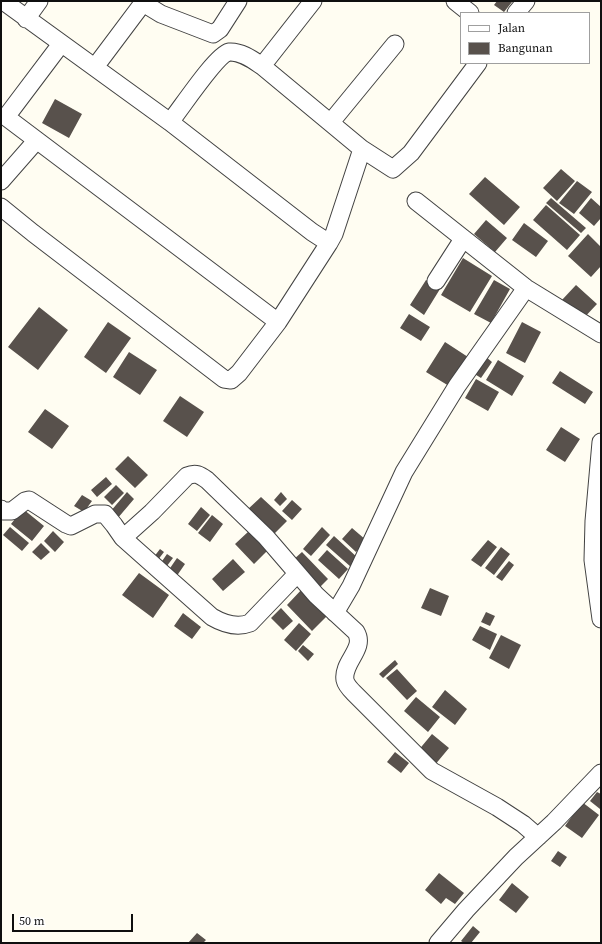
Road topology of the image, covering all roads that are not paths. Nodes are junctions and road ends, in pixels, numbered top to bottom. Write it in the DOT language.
graph roads {
  1 [pos="3,1"];
  2 [pos="39,1"];
  3 [pos="238,1"];
  4 [pos="313,1"];
  5 [pos="455,1"];
  6 [pos="526,1"];
  7 [pos="140,2"];
  8 [pos="469,12"];
  9 [pos="517,12"];
  10 [pos="26,18"];
  11 [pos="61,44"];
  12 [pos="395,44"];
  13 [pos="477,64"];
  14 [pos="262,66"];
  15 [pos="95,67"];
  16 [pos="4,116"];
  17 [pos="170,122"];
  18 [pos="331,122"];
  19 [pos="36,141"];
  20 [pos="362,149"];
  21 [pos="1,181"];
  22 [pos="416,201"];
  23 [pos="1,207"];
  24 [pos="462,239"];
  25 [pos="329,243"];
  26 [pos="436,281"];
  27 [pos="526,288"];
  28 [pos="278,322"];
  29 [pos="601,334"];
  30 [pos="601,442"];
  31 [pos="1,509"];
  32 [pos="123,538"];
  33 [pos="297,574"];
  34 [pos="335,613"];
  35 [pos="601,619"];
  36 [pos="601,773"];
  37 [pos="538,837"];
  38 [pos="438,943"];
  1 -- 10 [label="street"];
  2 -- 10 [label="street"];
  3 -- 7 [label="street"];
  4 -- 14 [label="street"];
  5 -- 8 [label="street"];
  6 -- 9 [label="street"];
  7 -- 15 [label="street"];
  10 -- 11 [label="street"];
  11 -- 15 [label="street"];
  11 -- 16 [label="street"];
  12 -- 18 [label="street"];
  13 -- 20 [label="street"];
  14 -- 17 [label="street"];
  14 -- 18 [label="street"];
  15 -- 17 [label="street"];
  16 -- 19 [label="street"];
  17 -- 25 [label="street"];
  18 -- 20 [label="street"];
  19 -- 21 [label="street"];
  19 -- 28 [label="street"];
  20 -- 25 [label="street"];
  22 -- 24 [label="street"];
  23 -- 28 [label="street"];
  24 -- 26 [label="street"];
  24 -- 27 [label="street"];
  25 -- 28 [label="street"];
  27 -- 29 [label="street"];
  27 -- 34 [label="street"];
  30 -- 35 [label="street"];
  31 -- 32 [label="street"];
  32 -- 33 [label="street"];
  32 -- 33 [label="street"];
  33 -- 34 [label="street"];
  34 -- 37 [label="street"];
  36 -- 37 [label="street"];
  37 -- 38 [label="street"];
}
